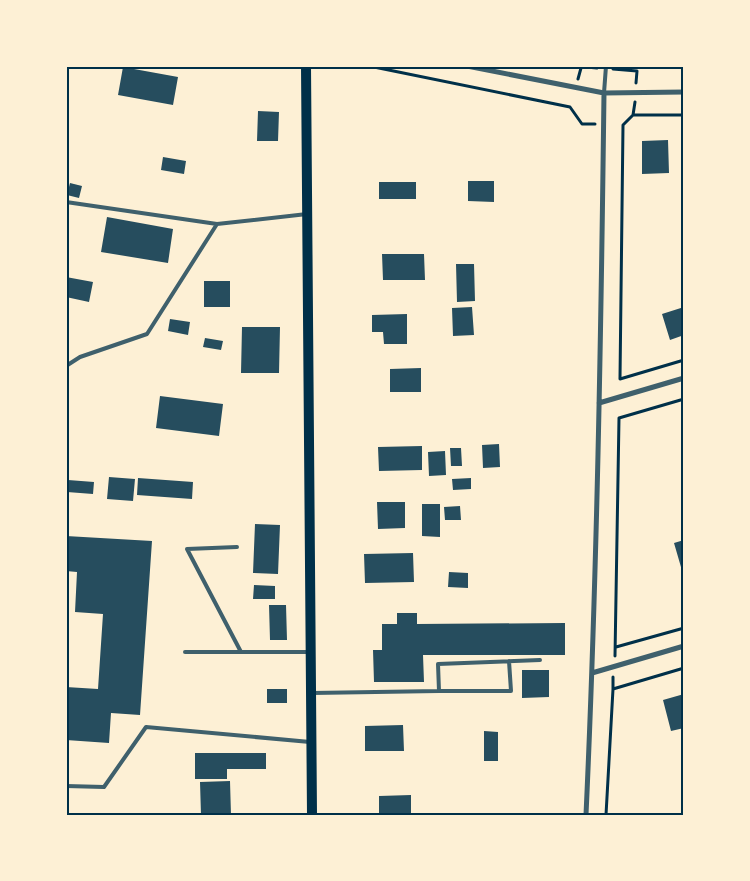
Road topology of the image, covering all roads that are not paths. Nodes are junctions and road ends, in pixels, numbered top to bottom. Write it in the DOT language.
graph roads {
  1 [pos="306,66"];
  2 [pos="467,66"];
  3 [pos="606,66"];
  4 [pos="684,92"];
  5 [pos="604,93"];
  6 [pos="66,202"];
  7 [pos="307,214"];
  8 [pos="217,224"];
  9 [pos="66,366"];
  10 [pos="684,378"];
  11 [pos="599,404"];
  12 [pos="237,547"];
  13 [pos="684,646"];
  14 [pos="185,652"];
  15 [pos="241,652"];
  16 [pos="312,652"];
  17 [pos="540,660"];
  18 [pos="510,661"];
  19 [pos="592,673"];
  20 [pos="439,691"];
  21 [pos="312,693"];
  22 [pos="312,742"];
  23 [pos="66,786"];
  24 [pos="312,815"];
  25 [pos="586,815"];
  1 -- 7 [label="main road"];
  2 -- 5 [label="street"];
  3 -- 5 [label="lane"];
  4 -- 5 [label="street"];
  5 -- 11 [label="street"];
  6 -- 8 [label="lane"];
  7 -- 8 [label="lane"];
  7 -- 16 [label="main road"];
  8 -- 9 [label="lane"];
  10 -- 11 [label="street"];
  11 -- 19 [label="street"];
  12 -- 15 [label="lane"];
  13 -- 19 [label="street"];
  14 -- 15 [label="lane"];
  15 -- 16 [label="lane"];
  16 -- 21 [label="main road"];
  17 -- 18 [label="lane"];
  18 -- 20 [label="lane"];
  18 -- 20 [label="lane"];
  19 -- 25 [label="street"];
  20 -- 21 [label="lane"];
  21 -- 22 [label="main road"];
  22 -- 23 [label="lane"];
  22 -- 24 [label="main road"];
}
